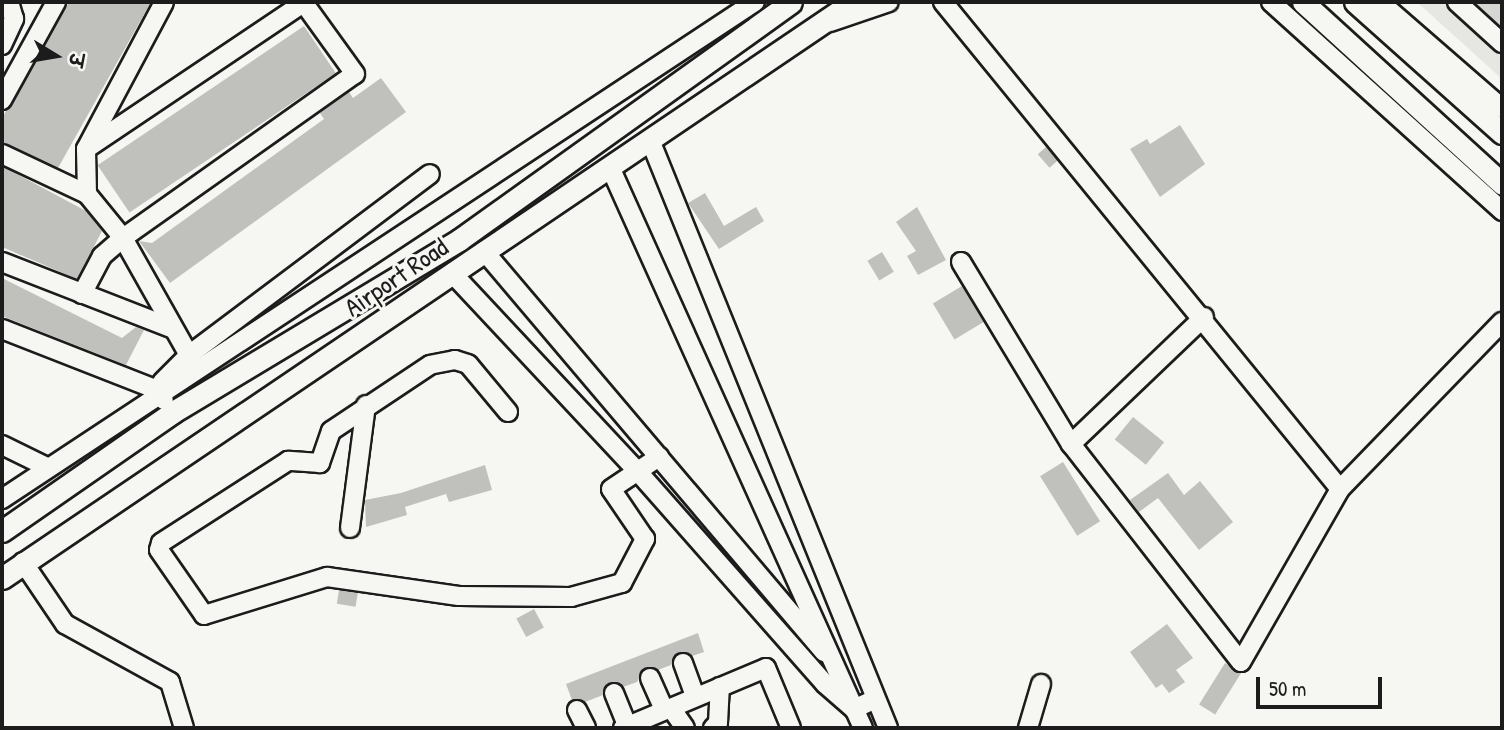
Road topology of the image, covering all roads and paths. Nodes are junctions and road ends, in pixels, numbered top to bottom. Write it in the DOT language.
graph roads {
  1 [pos="9,2"];
  2 [pos="47,2"];
  3 [pos="57,2"];
  4 [pos="164,2"];
  5 [pos="303,2"];
  6 [pos="755,2"];
  7 [pos="791,2"];
  8 [pos="853,2"];
  9 [pos="889,2"];
  10 [pos="943,2"];
  11 [pos="1271,2"];
  12 [pos="1303,2"];
  13 [pos="1355,2"];
  14 [pos="1380,2"];
  15 [pos="1457,2"];
  16 [pos="823,24"];
  17 [pos="1502,43"];
  18 [pos="2,45"];
  19 [pos="2,81"];
  20 [pos="2,100"];
  21 [pos="1502,108"];
  22 [pos="1502,133"];
  23 [pos="650,140"];
  24 [pos="86,149"];
  25 [pos="2,154"];
  26 [pos="610,167"];
  27 [pos="430,174"];
  28 [pos="1502,184"];
  29 [pos="87,194"];
  30 [pos="1502,211"];
  31 [pos="123,238"];
  32 [pos="484,251"];
  33 [pos="2,262"];
  34 [pos="961,262"];
  35 [pos="452,273"];
  36 [pos="82,294"];
  37 [pos="1204,317"];
  38 [pos="1502,322"];
  39 [pos="171,328"];
  40 [pos="2,329"];
  41 [pos="189,355"];
  42 [pos="157,391"];
  43 [pos="366,405"];
  44 [pos="173,412"];
  45 [pos="508,412"];
  46 [pos="1071,444"];
  47 [pos="2,445"];
  48 [pos="659,457"];
  49 [pos="47,467"];
  50 [pos="638,471"];
  51 [pos="1340,489"];
  52 [pos="2,499"];
  53 [pos="350,528"];
  54 [pos="2,531"];
  55 [pos="23,562"];
  56 [pos="2,578"];
  57 [pos="860,661"];
  58 [pos="683,663"];
  59 [pos="839,669"];
  60 [pos="650,678"];
  61 [pos="1041,684"];
  62 [pos="720,687"];
  63 [pos="614,693"];
  64 [pos="695,696"];
  65 [pos="876,699"];
  66 [pos="668,709"];
  67 [pos="854,709"];
  68 [pos="577,710"];
  69 [pos="631,726"];
  70 [pos="184,728"];
  71 [pos="586,728"];
  72 [pos="685,728"];
  73 [pos="713,728"];
  74 [pos="791,728"];
  75 [pos="863,728"];
  76 [pos="888,728"];
  77 [pos="1028,728"];
  1 -- 18 [label="street"];
  2 -- 19 [label="street"];
  3 -- 20 [label="street"];
  4 -- 24 [label="street"];
  5 -- 24 [label="street"];
  5 -- 31 [label="street"];
  6 -- 42 [label="street"];
  7 -- 44 [label="main road"];
  8 -- 16 [label="main road, Airport Road"];
  9 -- 16 [label="street"];
  10 -- 37 [label="street"];
  11 -- 30 [label="street"];
  12 -- 28 [label="main road"];
  13 -- 22 [label="main road"];
  14 -- 21 [label="street"];
  15 -- 17 [label="street"];
  16 -- 23 [label="main road, Airport Road"];
  23 -- 26 [label="main road, Airport Road"];
  23 -- 57 [label="street"];
  24 -- 29 [label="street"];
  25 -- 29 [label="street"];
  26 -- 32 [label="main road, Airport Road"];
  26 -- 59 [label="street"];
  27 -- 41 [label="street"];
  29 -- 31 [label="street"];
  31 -- 36 [label="street"];
  31 -- 39 [label="street"];
  32 -- 35 [label="main road, Airport Road"];
  32 -- 48 [label="street"];
  33 -- 36 [label="street"];
  34 -- 46 [label="street"];
  35 -- 50 [label="street"];
  35 -- 55 [label="main road, Airport Road"];
  36 -- 39 [label="street"];
  37 -- 46 [label="street"];
  37 -- 51 [label="street"];
  38 -- 51 [label="street"];
  39 -- 41 [label="street"];
  40 -- 42 [label="street"];
  41 -- 42 [label="street"];
  42 -- 44 [label="street"];
  42 -- 49 [label="street"];
  43 -- 45 [label="street"];
  43 -- 50 [label="street"];
  43 -- 53 [label="street"];
  44 -- 54 [label="main road"];
  46 -- 51 [label="street"];
  47 -- 49 [label="street"];
  48 -- 50 [label="street"];
  48 -- 59 [label="street"];
  49 -- 52 [label="street"];
  50 -- 67 [label="street"];
  55 -- 56 [label="main road, Airport Road"];
  55 -- 70 [label="street"];
  57 -- 59 [label="street"];
  57 -- 65 [label="street"];
  58 -- 64 [label="street"];
  59 -- 67 [label="street"];
  60 -- 66 [label="street"];
  61 -- 77 [label="street"];
  62 -- 64 [label="street"];
  62 -- 73 [label="street"];
  62 -- 74 [label="street"];
  63 -- 69 [label="street"];
  64 -- 66 [label="street"];
  65 -- 67 [label="street"];
  65 -- 76 [label="street"];
  66 -- 69 [label="street"];
  66 -- 72 [label="street"];
  67 -- 75 [label="street"];
  68 -- 71 [label="street"];
}
